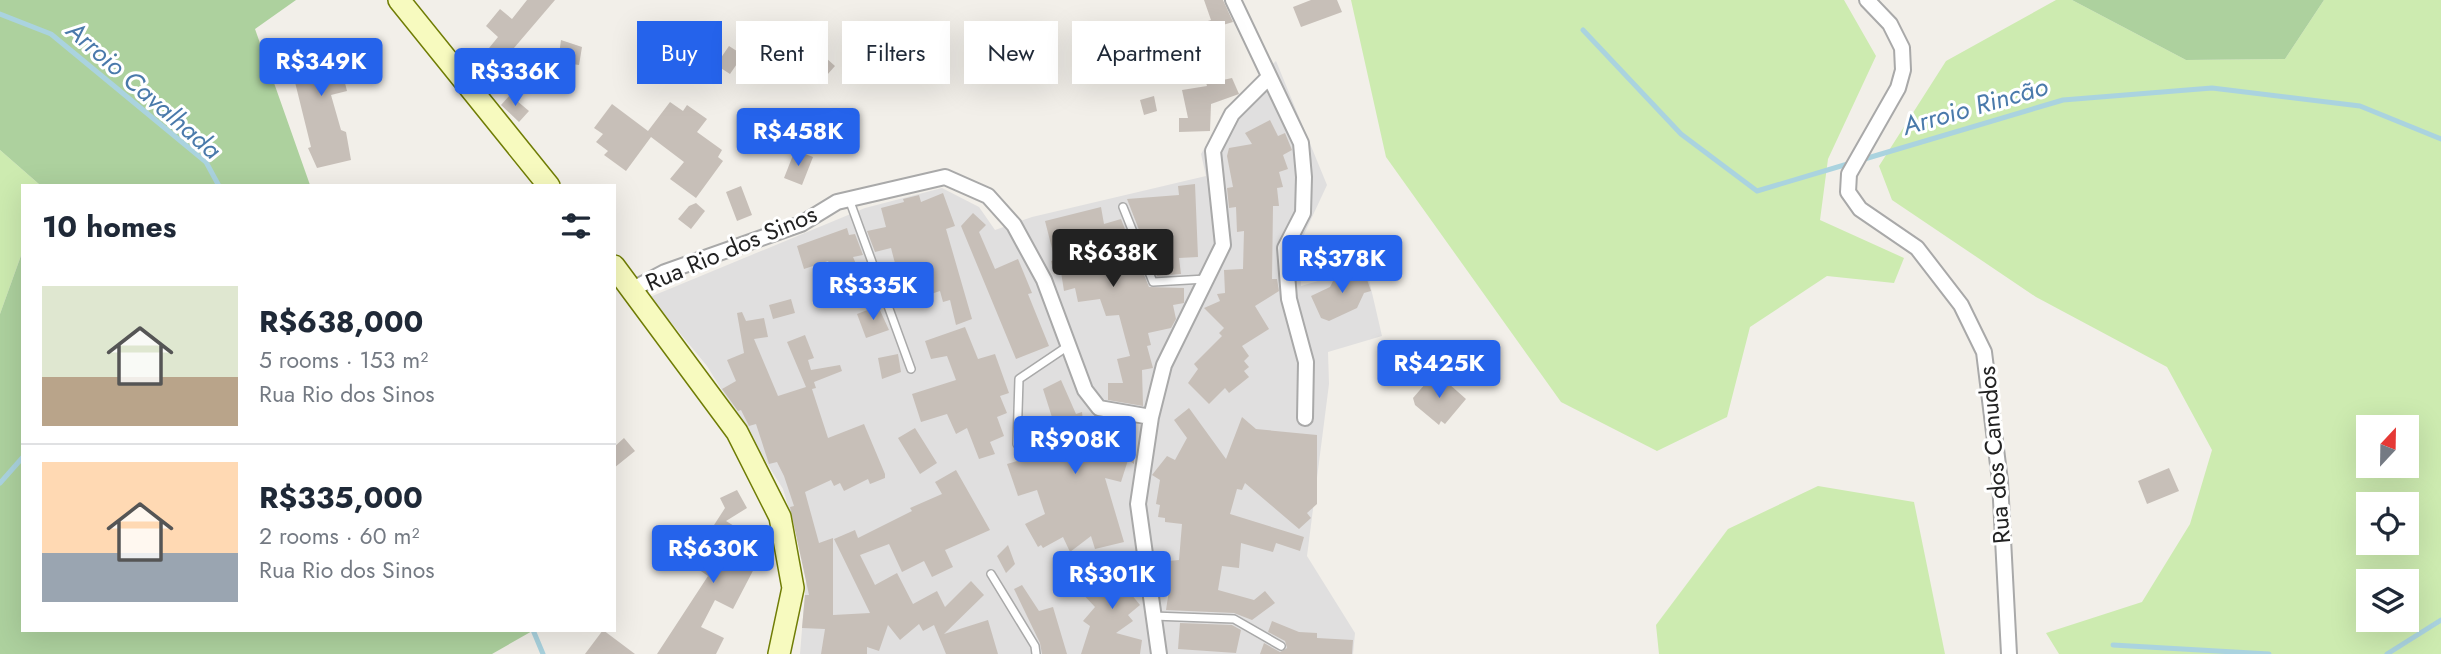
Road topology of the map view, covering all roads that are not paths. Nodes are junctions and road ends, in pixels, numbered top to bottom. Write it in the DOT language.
graph roads {
  1 [pos="398,0"];
  2 [pos="1233,0"];
  3 [pos="1867,0"];
  4 [pos="1269,77"];
  5 [pos="546,184"];
  6 [pos="849,199"];
  7 [pos="1123,207"];
  8 [pos="616,268"];
  9 [pos="1206,279"];
  10 [pos="633,289"];
  11 [pos="1069,345"];
  12 [pos="911,369"];
  13 [pos="1151,417"];
  14 [pos="1305,418"];
  15 [pos="1017,444"];
  16 [pos="991,574"];
  17 [pos="1153,615"];
  18 [pos="1281,646"];
  19 [pos="779,654"];
  20 [pos="1036,654"];
  21 [pos="1158,654"];
  22 [pos="2009,654"];
  1 -- 5 [label="main road"];
  2 -- 4 [label="street"];
  3 -- 22 [label="street, Rua dos Canudos"];
  4 -- 9 [label="street"];
  4 -- 14 [label="street"];
  6 -- 10 [label="street, Rua Rio dos Sinos"];
  6 -- 11 [label="street, Rua Rio dos Sinos"];
  6 -- 12 [label="lane"];
  7 -- 9 [label="lane"];
  8 -- 10 [label="main road"];
  9 -- 13 [label="street"];
  10 -- 19 [label="main road"];
  11 -- 13 [label="street, Rua Rio dos Sinos"];
  11 -- 15 [label="lane"];
  13 -- 17 [label="street"];
  16 -- 20 [label="lane"];
  17 -- 18 [label="lane"];
  17 -- 21 [label="street"];
}
